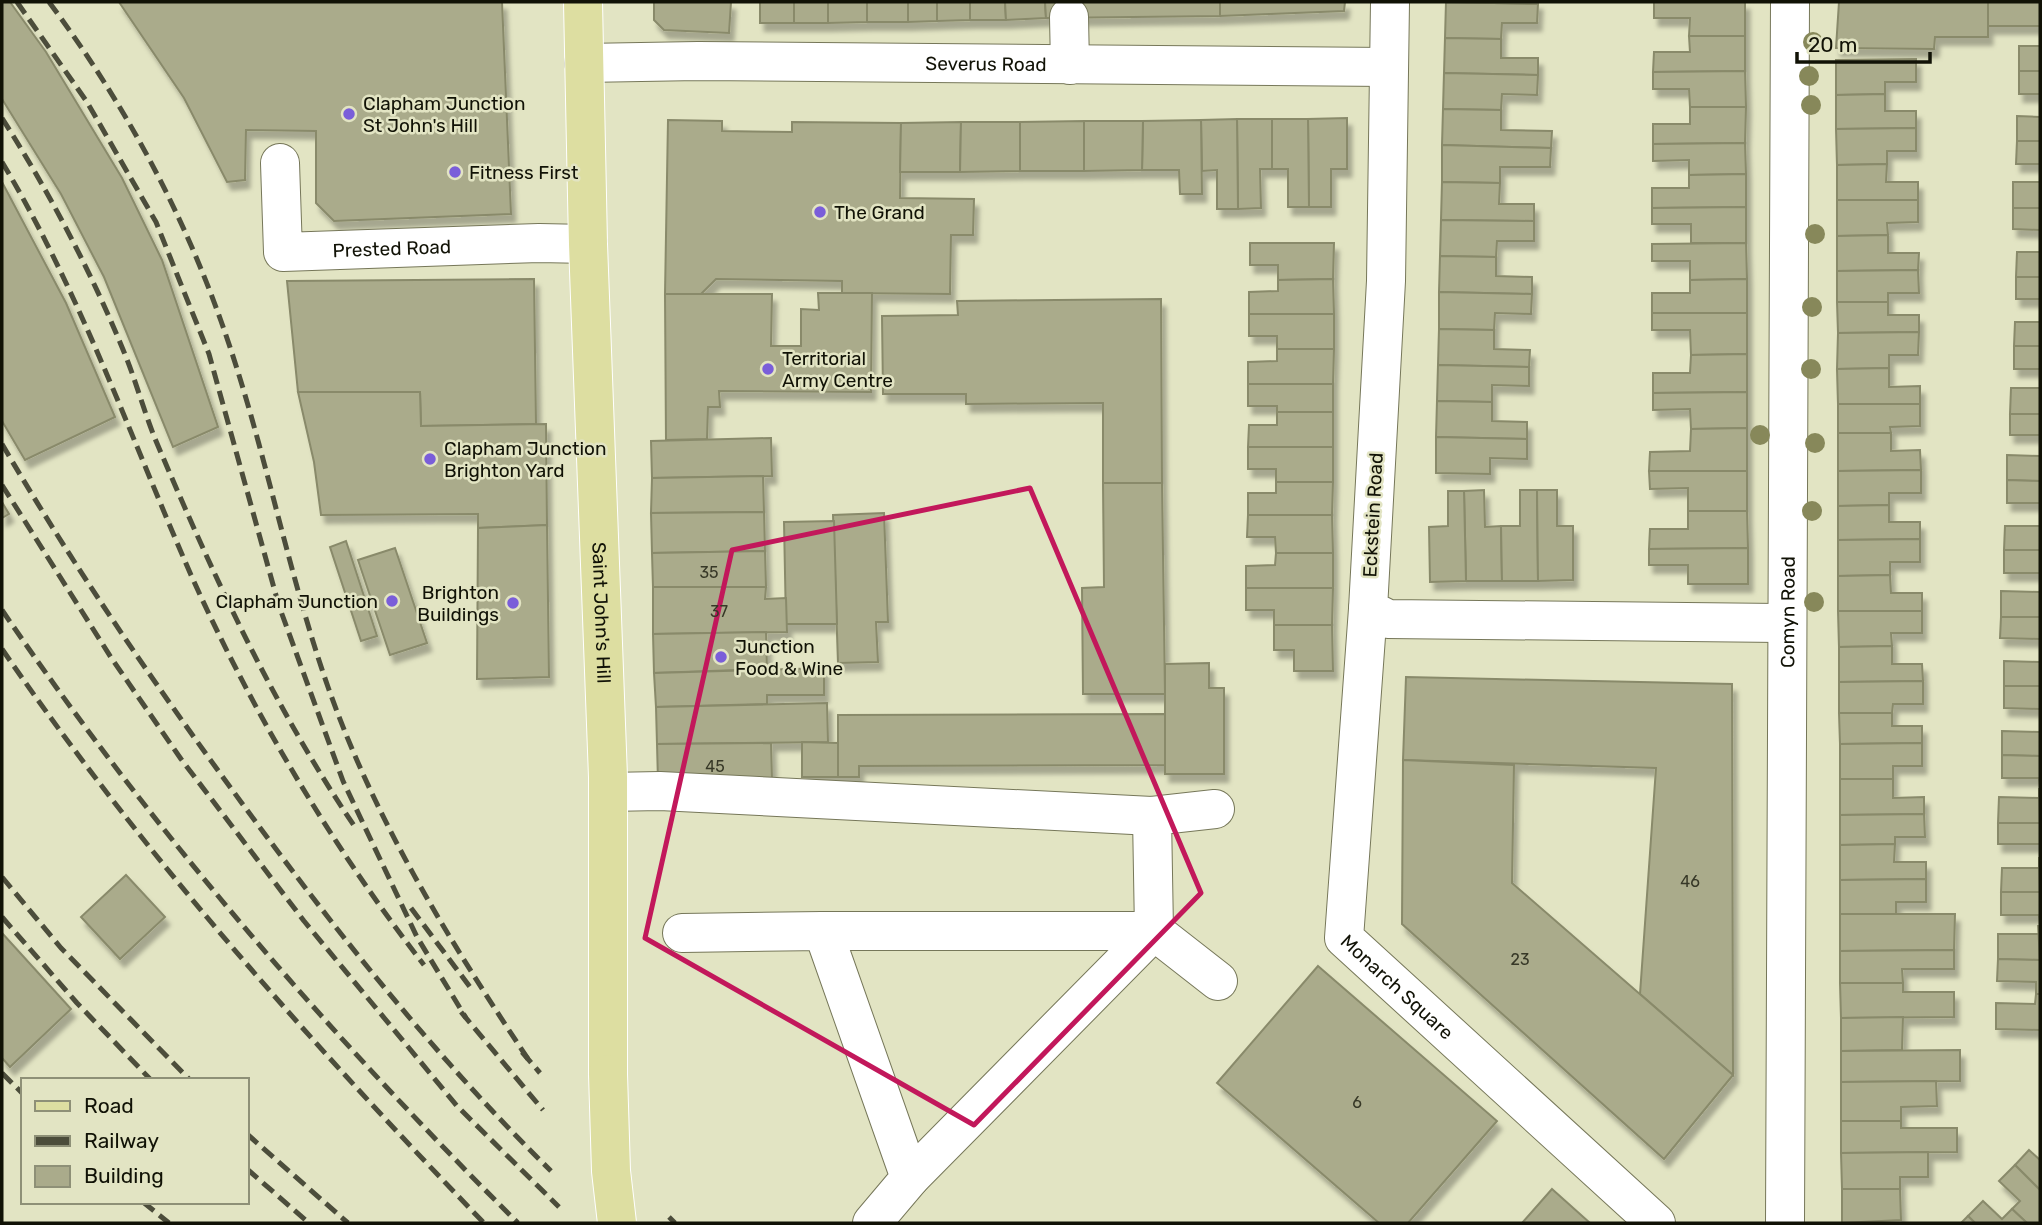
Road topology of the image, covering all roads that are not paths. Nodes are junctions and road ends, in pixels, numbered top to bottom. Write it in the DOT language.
graph roads {
  1 [pos="583,2"];
  2 [pos="1390,2"];
  3 [pos="1790,2"];
  4 [pos="1069,17"];
  5 [pos="584,63"];
  6 [pos="1070,65"];
  7 [pos="1388,67"];
  8 [pos="280,163"];
  9 [pos="588,244"];
  10 [pos="1368,609"];
  11 [pos="1786,623"];
  12 [pos="1365,661"];
  13 [pos="608,792"];
  14 [pos="1215,809"];
  15 [pos="1152,816"];
  16 [pos="823,930"];
  17 [pos="1154,931"];
  18 [pos="682,933"];
  19 [pos="1218,981"];
  20 [pos="911,1178"];
  21 [pos="617,1223"];
  22 [pos="872,1223"];
  23 [pos="1656,1223"];
  24 [pos="1785,1223"];
  1 -- 5 [label="main road, Saint John's Hill"];
  2 -- 7 [label="street, Eckstein Road"];
  3 -- 11 [label="street, Comyn Road"];
  4 -- 6 [label="street"];
  5 -- 6 [label="street, Severus Road"];
  5 -- 9 [label="main road, Saint John's Hill"];
  6 -- 7 [label="street, Severus Road"];
  7 -- 10 [label="street, Eckstein Road"];
  8 -- 9 [label="street, Prested Road"];
  9 -- 13 [label="main road, Saint John's Hill"];
  10 -- 11 [label="street"];
  10 -- 12 [label="street, Eckstein Road"];
  11 -- 24 [label="street, Comyn Road"];
  12 -- 23 [label="street, Monarch Square"];
  13 -- 15 [label="street"];
  13 -- 21 [label="main road, Saint John's Hill, bridge"];
  14 -- 15 [label="street"];
  15 -- 17 [label="street"];
  16 -- 17 [label="street"];
  16 -- 18 [label="street"];
  16 -- 20 [label="street"];
  17 -- 19 [label="street"];
  17 -- 20 [label="street"];
  20 -- 22 [label="street"];
}
